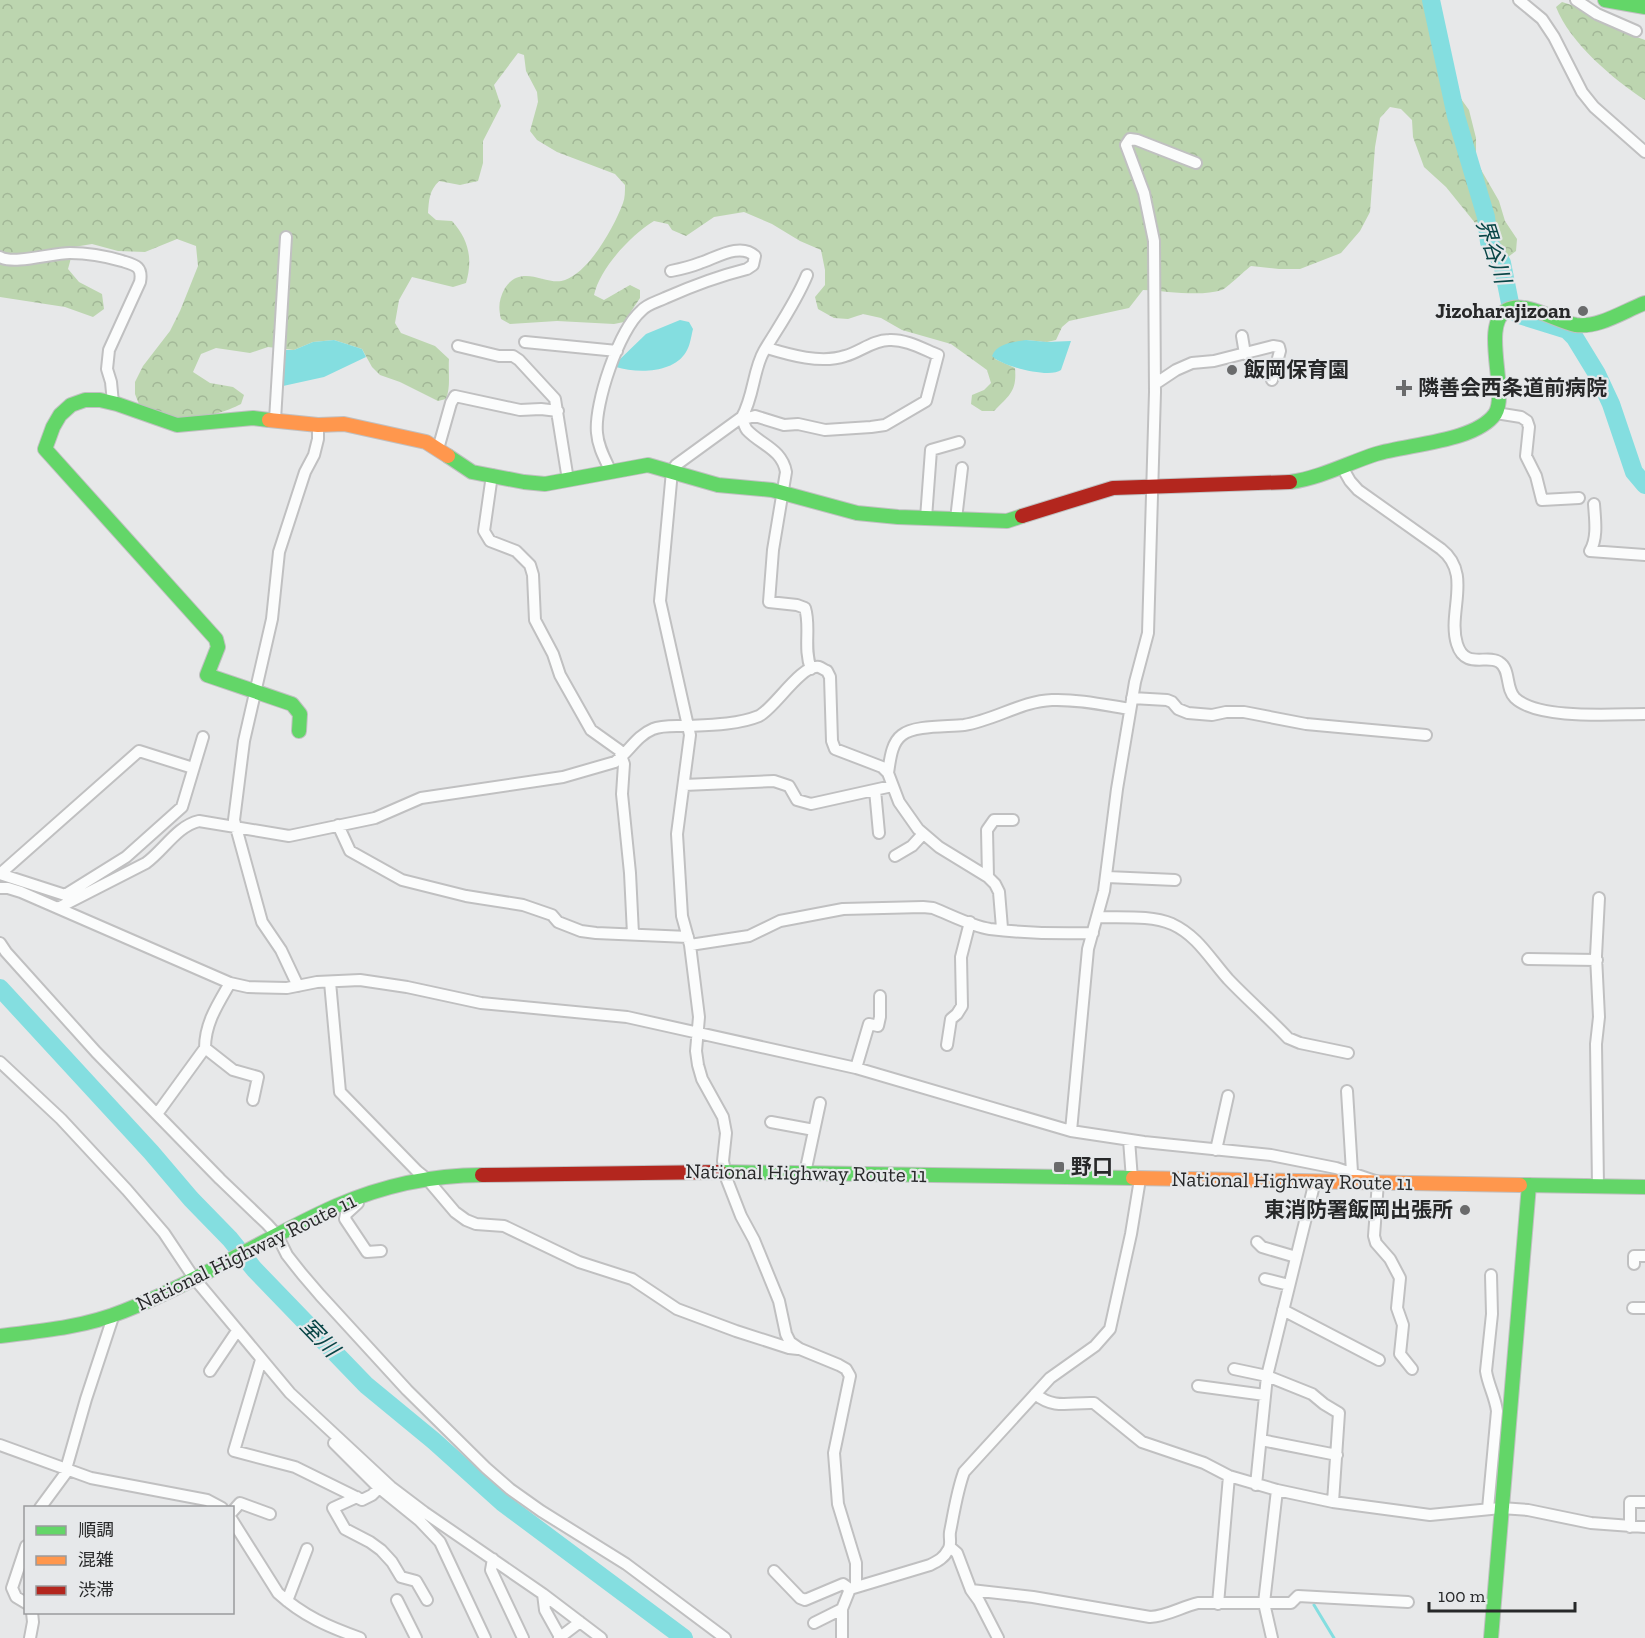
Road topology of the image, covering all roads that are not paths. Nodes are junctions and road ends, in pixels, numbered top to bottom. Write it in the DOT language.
graph roads {
  1 [pos="1520,0"];
  2 [pos="1576,0"];
  3 [pos="1605,0"];
  4 [pos="1645,7"];
  5 [pos="1636,31"];
  6 [pos="1645,152"];
  7 [pos="1196,163"];
  8 [pos="286,237"];
  9 [pos="0,257"];
  10 [pos="671,271"];
  11 [pos="807,275"];
  12 [pos="1645,303"];
  13 [pos="1242,336"];
  14 [pos="525,342"];
  15 [pos="458,346"];
  16 [pos="767,348"];
  17 [pos="617,351"];
  18 [pos="1245,354"];
  19 [pos="1272,380"];
  20 [pos="1155,384"];
  21 [pos="113,403"];
  22 [pos="558,411"];
  23 [pos="1496,413"];
  24 [pos="743,418"];
  25 [pos="275,420"];
  26 [pos="318,425"];
  27 [pos="959,442"];
  28 [pos="438,449"];
  29 [pos="1342,467"];
  30 [pos="962,468"];
  31 [pos="672,471"];
  32 [pos="611,472"];
  33 [pos="492,475"];
  34 [pos="568,480"];
  35 [pos="1151,488"];
  36 [pos="782,492"];
  37 [pos="1579,498"];
  38 [pos="1594,504"];
  39 [pos="926,518"];
  40 [pos="956,519"];
  41 [pos="1645,555"];
  42 [pos="811,669"];
  43 [pos="256,691"];
  44 [pos="1131,703"];
  45 [pos="1645,714"];
  46 [pos="687,726"];
  47 [pos="299,730"];
  48 [pos="1426,735"];
  49 [pos="203,737"];
  50 [pos="622,757"];
  51 [pos="193,768"];
  52 [pos="888,773"];
  53 [pos="684,785"];
  54 [pos="892,786"];
  55 [pos="875,790"];
  56 [pos="1013,820"];
  57 [pos="338,825"];
  58 [pos="236,827"];
  59 [pos="879,833"];
  60 [pos="923,834"];
  61 [pos="895,856"];
  62 [pos="0,874"];
  63 [pos="988,877"];
  64 [pos="1107,877"];
  65 [pos="1175,880"];
  66 [pos="0,888"];
  67 [pos="1599,898"];
  68 [pos="58,908"];
  69 [pos="1098,917"];
  70 [pos="970,922"];
  71 [pos="1002,928"];
  72 [pos="1093,933"];
  73 [pos="633,934"];
  74 [pos="689,941"];
  75 [pos="0,943"];
  76 [pos="1528,959"];
  77 [pos="1597,960"];
  78 [pos="330,982"];
  79 [pos="230,983"];
  80 [pos="298,986"];
  81 [pos="880,996"];
  82 [pos="698,1031"];
  83 [pos="947,1045"];
  84 [pos="205,1048"];
  85 [pos="1348,1053"];
  86 [pos="0,1062"];
  87 [pos="856,1068"];
  88 [pos="1347,1090"];
  89 [pos="1228,1096"];
  90 [pos="253,1100"];
  91 [pos="820,1103"];
  92 [pos="157,1114"];
  93 [pos="771,1122"];
  94 [pos="814,1130"];
  95 [pos="1071,1131"];
  96 [pos="1129,1140"];
  97 [pos="1216,1150"];
  98 [pos="725,1172"];
  99 [pos="1352,1172"];
  100 [pos="805,1173"];
  101 [pos="427,1179"];
  102 [pos="1136,1179"];
  103 [pos="1315,1181"];
  104 [pos="1378,1182"];
  105 [pos="1529,1185"];
  106 [pos="1598,1186"];
  107 [pos="1645,1187"];
  108 [pos="362,1196"];
  109 [pos="274,1237"];
  110 [pos="1257,1242"];
  111 [pos="381,1251"];
  112 [pos="1645,1256"];
  113 [pos="1296,1257"];
  114 [pos="1634,1264"];
  115 [pos="1491,1275"];
  116 [pos="196,1278"];
  117 [pos="1265,1279"];
  118 [pos="1289,1285"];
  119 [pos="1633,1308"];
  120 [pos="1645,1308"];
  121 [pos="1283,1310"];
  122 [pos="114,1314"];
  123 [pos="237,1331"];
  124 [pos="0,1336"];
  125 [pos="800,1349"];
  126 [pos="1379,1360"];
  127 [pos="260,1363"];
  128 [pos="1234,1369"];
  129 [pos="1412,1370"];
  130 [pos="210,1371"];
  131 [pos="1267,1376"];
  132 [pos="1198,1386"];
  133 [pos="1035,1394"];
  134 [pos="1265,1395"];
  135 [pos="1260,1440"];
  136 [pos="0,1445"];
  137 [pos="1337,1455"];
  138 [pos="67,1470"];
  139 [pos="1229,1476"];
  140 [pos="1256,1485"];
  141 [pos="379,1488"];
  142 [pos="1277,1490"];
  143 [pos="357,1497"];
  144 [pos="1333,1502"];
  145 [pos="1645,1502"];
  146 [pos="41,1506"];
  147 [pos="218,1506"];
  148 [pos="1495,1509"];
  149 [pos="234,1510"];
  150 [pos="270,1514"];
  151 [pos="234,1523"];
  152 [pos="1630,1527"];
  153 [pos="1645,1527"];
  154 [pos="950,1547"];
  155 [pos="307,1549"];
  156 [pos="24,1552"];
  157 [pos="493,1559"];
  158 [pos="774,1571"];
  159 [pos="853,1587"];
  160 [pos="970,1590"];
  161 [pos="543,1593"];
  162 [pos="397,1600"];
  163 [pos="427,1600"];
  164 [pos="287,1601"];
  165 [pos="24,1602"];
  166 [pos="1408,1602"];
  167 [pos="1264,1603"];
  168 [pos="1218,1604"];
  169 [pos="842,1609"];
  170 [pos="32,1614"];
  171 [pos="580,1622"];
  172 [pos="814,1623"];
  173 [pos="599,1637"];
  174 [pos="30,1638"];
  175 [pos="360,1638"];
  176 [pos="416,1638"];
  177 [pos="485,1638"];
  178 [pos="523,1638"];
  179 [pos="559,1638"];
  180 [pos="725,1638"];
  181 [pos="842,1638"];
  182 [pos="998,1638"];
  183 [pos="1272,1638"];
  184 [pos="1491,1638"];
  1 -- 6 [label="street"];
  2 -- 5 [label="street"];
  3 -- 4 [label="main road"];
  7 -- 20 [label="street"];
  8 -- 25 [label="street"];
  9 -- 21 [label="street"];
  10 -- 17 [label="street"];
  11 -- 16 [label="street"];
  12 -- 23 [label="main road"];
  13 -- 18 [label="street"];
  14 -- 17 [label="street"];
  15 -- 22 [label="street"];
  16 -- 24 [label="street"];
  16 -- 24 [label="street"];
  17 -- 32 [label="street"];
  18 -- 19 [label="street"];
  18 -- 20 [label="street"];
  20 -- 35 [label="street"];
  21 -- 25 [label="main road"];
  21 -- 43 [label="main road"];
  22 -- 28 [label="street"];
  22 -- 34 [label="street"];
  23 -- 29 [label="main road"];
  23 -- 37 [label="street"];
  24 -- 31 [label="street"];
  24 -- 36 [label="street"];
  25 -- 26 [label="main road"];
  26 -- 28 [label="main road"];
  26 -- 43 [label="street"];
  27 -- 39 [label="street"];
  28 -- 33 [label="main road"];
  29 -- 35 [label="main road"];
  29 -- 45 [label="street"];
  30 -- 40 [label="street"];
  31 -- 32 [label="main road"];
  31 -- 36 [label="main road"];
  31 -- 46 [label="street"];
  32 -- 34 [label="main road"];
  33 -- 34 [label="main road"];
  33 -- 50 [label="street"];
  35 -- 40 [label="main road"];
  35 -- 44 [label="street"];
  36 -- 39 [label="main road"];
  36 -- 42 [label="street"];
  38 -- 41 [label="street"];
  39 -- 40 [label="main road"];
  42 -- 46 [label="street"];
  42 -- 52 [label="street"];
  43 -- 47 [label="main road"];
  43 -- 58 [label="street"];
  44 -- 48 [label="street"];
  44 -- 52 [label="street"];
  44 -- 64 [label="street"];
  46 -- 50 [label="street"];
  46 -- 53 [label="street"];
  49 -- 51 [label="street"];
  50 -- 57 [label="street"];
  50 -- 73 [label="street"];
  51 -- 62 [label="street"];
  51 -- 62 [label="street"];
  52 -- 54 [label="street"];
  53 -- 55 [label="street"];
  53 -- 74 [label="street"];
  54 -- 55 [label="street"];
  54 -- 60 [label="street"];
  55 -- 59 [label="street"];
  56 -- 63 [label="street"];
  57 -- 58 [label="street"];
  57 -- 73 [label="street"];
  58 -- 68 [label="street"];
  58 -- 80 [label="street"];
  60 -- 61 [label="street"];
  60 -- 63 [label="street"];
  63 -- 71 [label="street"];
  64 -- 65 [label="street"];
  64 -- 69 [label="street"];
  66 -- 68 [label="street"];
  67 -- 77 [label="street"];
  68 -- 79 [label="street"];
  69 -- 72 [label="street"];
  69 -- 85 [label="street"];
  70 -- 71 [label="street"];
  70 -- 74 [label="street"];
  70 -- 83 [label="street"];
  71 -- 72 [label="street"];
  72 -- 95 [label="street"];
  73 -- 74 [label="street"];
  74 -- 82 [label="street"];
  75 -- 92 [label="street"];
  76 -- 77 [label="street"];
  77 -- 106 [label="street"];
  78 -- 80 [label="street"];
  78 -- 82 [label="street"];
  78 -- 101 [label="street"];
  79 -- 80 [label="street"];
  79 -- 84 [label="street"];
  81 -- 87 [label="street"];
  82 -- 87 [label="street"];
  82 -- 98 [label="street"];
  84 -- 90 [label="street"];
  84 -- 92 [label="street"];
  86 -- 116 [label="street"];
  87 -- 95 [label="street"];
  88 -- 99 [label="street"];
  89 -- 97 [label="street"];
  91 -- 94 [label="street"];
  92 -- 109 [label="street"];
  93 -- 94 [label="street"];
  94 -- 100 [label="street"];
  95 -- 96 [label="street"];
  96 -- 97 [label="street"];
  96 -- 102 [label="street"];
  97 -- 99 [label="street"];
  98 -- 100 [label="main road, National Highway Route 11"];
  98 -- 101 [label="main road, National Highway Route 11"];
  98 -- 125 [label="street"];
  99 -- 104 [label="street"];
  100 -- 102 [label="main road, National Highway Route 11"];
  101 -- 108 [label="main road, National Highway Route 11"];
  101 -- 125 [label="street"];
  102 -- 103 [label="main road, National Highway Route 11"];
  102 -- 133 [label="street"];
  103 -- 104 [label="main road, National Highway Route 11"];
  103 -- 113 [label="street"];
  104 -- 105 [label="main road, National Highway Route 11"];
  104 -- 129 [label="street"];
  105 -- 106 [label="main road, National Highway Route 11"];
  105 -- 148 [label="main road"];
  106 -- 107 [label="main road, National Highway Route 11"];
  108 -- 109 [label="main road, National Highway Route 11"];
  108 -- 111 [label="street"];
  109 -- 116 [label="main road, National Highway Route 11"];
  109 -- 180 [label="street"];
  110 -- 113 [label="street"];
  112 -- 114 [label="street"];
  113 -- 118 [label="street"];
  115 -- 148 [label="street"];
  116 -- 122 [label="main road, National Highway Route 11"];
  116 -- 123 [label="street"];
  117 -- 118 [label="street"];
  118 -- 121 [label="street"];
  119 -- 120 [label="street"];
  121 -- 126 [label="street"];
  121 -- 131 [label="street"];
  122 -- 124 [label="main road, National Highway Route 11"];
  122 -- 138 [label="street"];
  123 -- 127 [label="street"];
  123 -- 130 [label="street"];
  125 -- 159 [label="street"];
  127 -- 141 [label="street"];
  127 -- 143 [label="street"];
  127 -- 157 [label="street"];
  128 -- 131 [label="street"];
  131 -- 134 [label="street"];
  131 -- 137 [label="street"];
  132 -- 134 [label="street"];
  133 -- 139 [label="street"];
  133 -- 154 [label="street"];
  134 -- 135 [label="street"];
  135 -- 137 [label="street"];
  135 -- 140 [label="street"];
  136 -- 138 [label="street"];
  137 -- 144 [label="street"];
  138 -- 146 [label="street"];
  138 -- 147 [label="street"];
  139 -- 140 [label="street"];
  139 -- 168 [label="street"];
  140 -- 142 [label="street"];
  141 -- 143 [label="street"];
  141 -- 177 [label="street"];
  142 -- 144 [label="street"];
  142 -- 167 [label="street"];
  143 -- 163 [label="street"];
  144 -- 148 [label="street"];
  145 -- 152 [label="street"];
  148 -- 152 [label="street"];
  148 -- 184 [label="main road"];
  149 -- 150 [label="street"];
  151 -- 164 [label="street"];
  152 -- 153 [label="street"];
  154 -- 159 [label="street"];
  154 -- 160 [label="street"];
  155 -- 164 [label="street"];
  156 -- 165 [label="street"];
  157 -- 161 [label="street"];
  157 -- 178 [label="street"];
  158 -- 159 [label="street"];
  159 -- 169 [label="street"];
  160 -- 168 [label="street"];
  160 -- 182 [label="street"];
  161 -- 171 [label="street"];
  161 -- 179 [label="street"];
  162 -- 176 [label="street"];
  164 -- 175 [label="street"];
  166 -- 167 [label="street"];
  167 -- 168 [label="street"];
  167 -- 183 [label="street"];
  169 -- 172 [label="street"];
  169 -- 181 [label="street"];
  170 -- 174 [label="street"];
  171 -- 173 [label="street"];
  171 -- 179 [label="street"];
}
